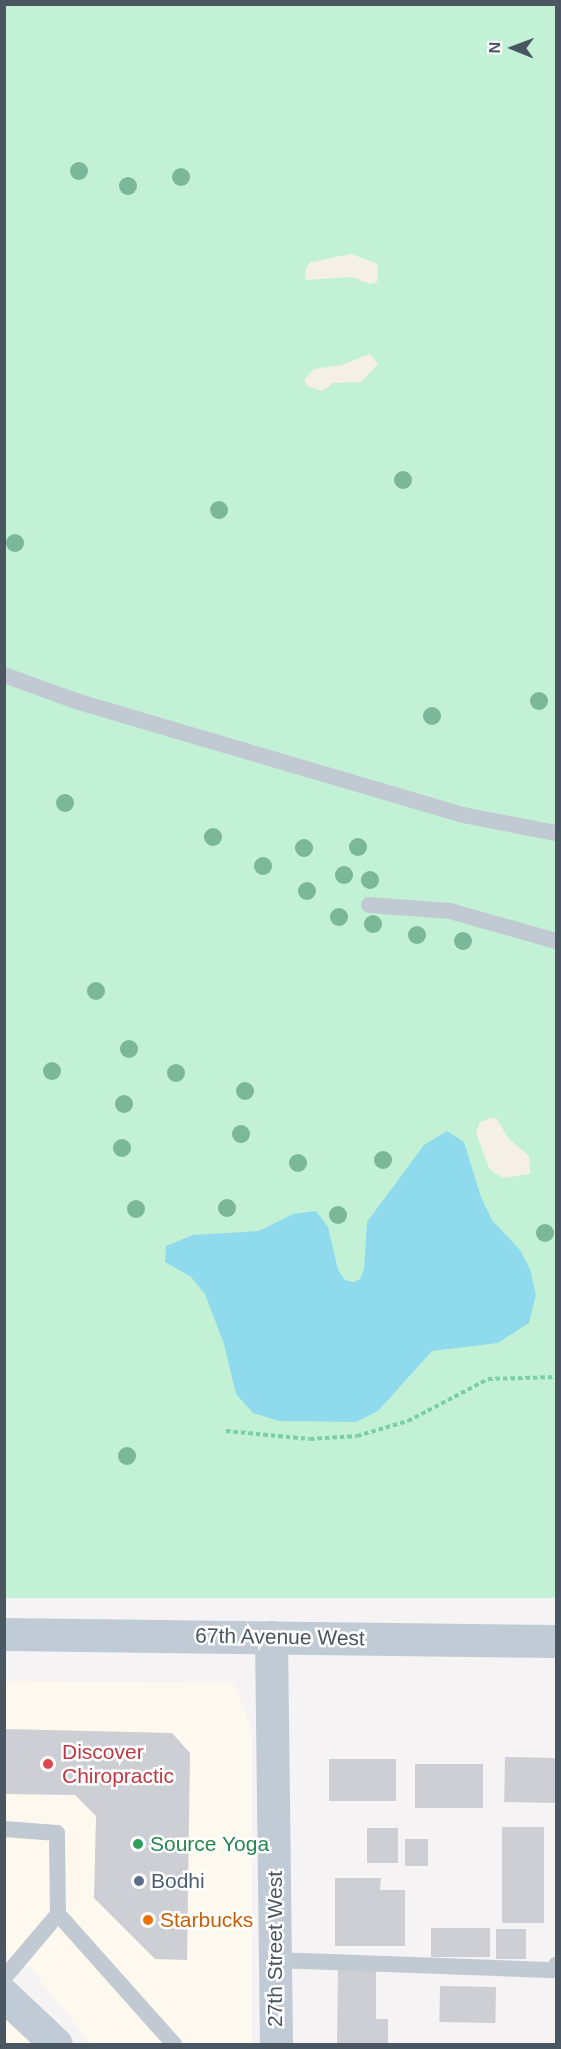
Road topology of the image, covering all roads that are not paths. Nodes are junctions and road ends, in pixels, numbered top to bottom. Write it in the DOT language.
graph roads {
  1 [pos="4,675"];
  2 [pos="556,833"];
  3 [pos="369,905"];
  4 [pos="556,941"];
  5 [pos="4,1634"];
  6 [pos="271,1637"];
  7 [pos="556,1641"];
  8 [pos="4,1829"];
  9 [pos="58,1914"];
  10 [pos="275,1960"];
  11 [pos="556,1965"];
  12 [pos="4,1978"];
  13 [pos="4,1995"];
  14 [pos="56,2044"];
  15 [pos="174,2044"];
  16 [pos="276,2044"];
  1 -- 2 [label="lane"];
  3 -- 4 [label="lane"];
  5 -- 6 [label="street, 67th Avenue West"];
  6 -- 7 [label="street, 67th Avenue West"];
  6 -- 10 [label="street, 27th Street West"];
  8 -- 9 [label="lane"];
  9 -- 12 [label="lane"];
  9 -- 15 [label="lane"];
  10 -- 11 [label="lane"];
  10 -- 16 [label="street, 27th Street West"];
  13 -- 14 [label="street"];
}
